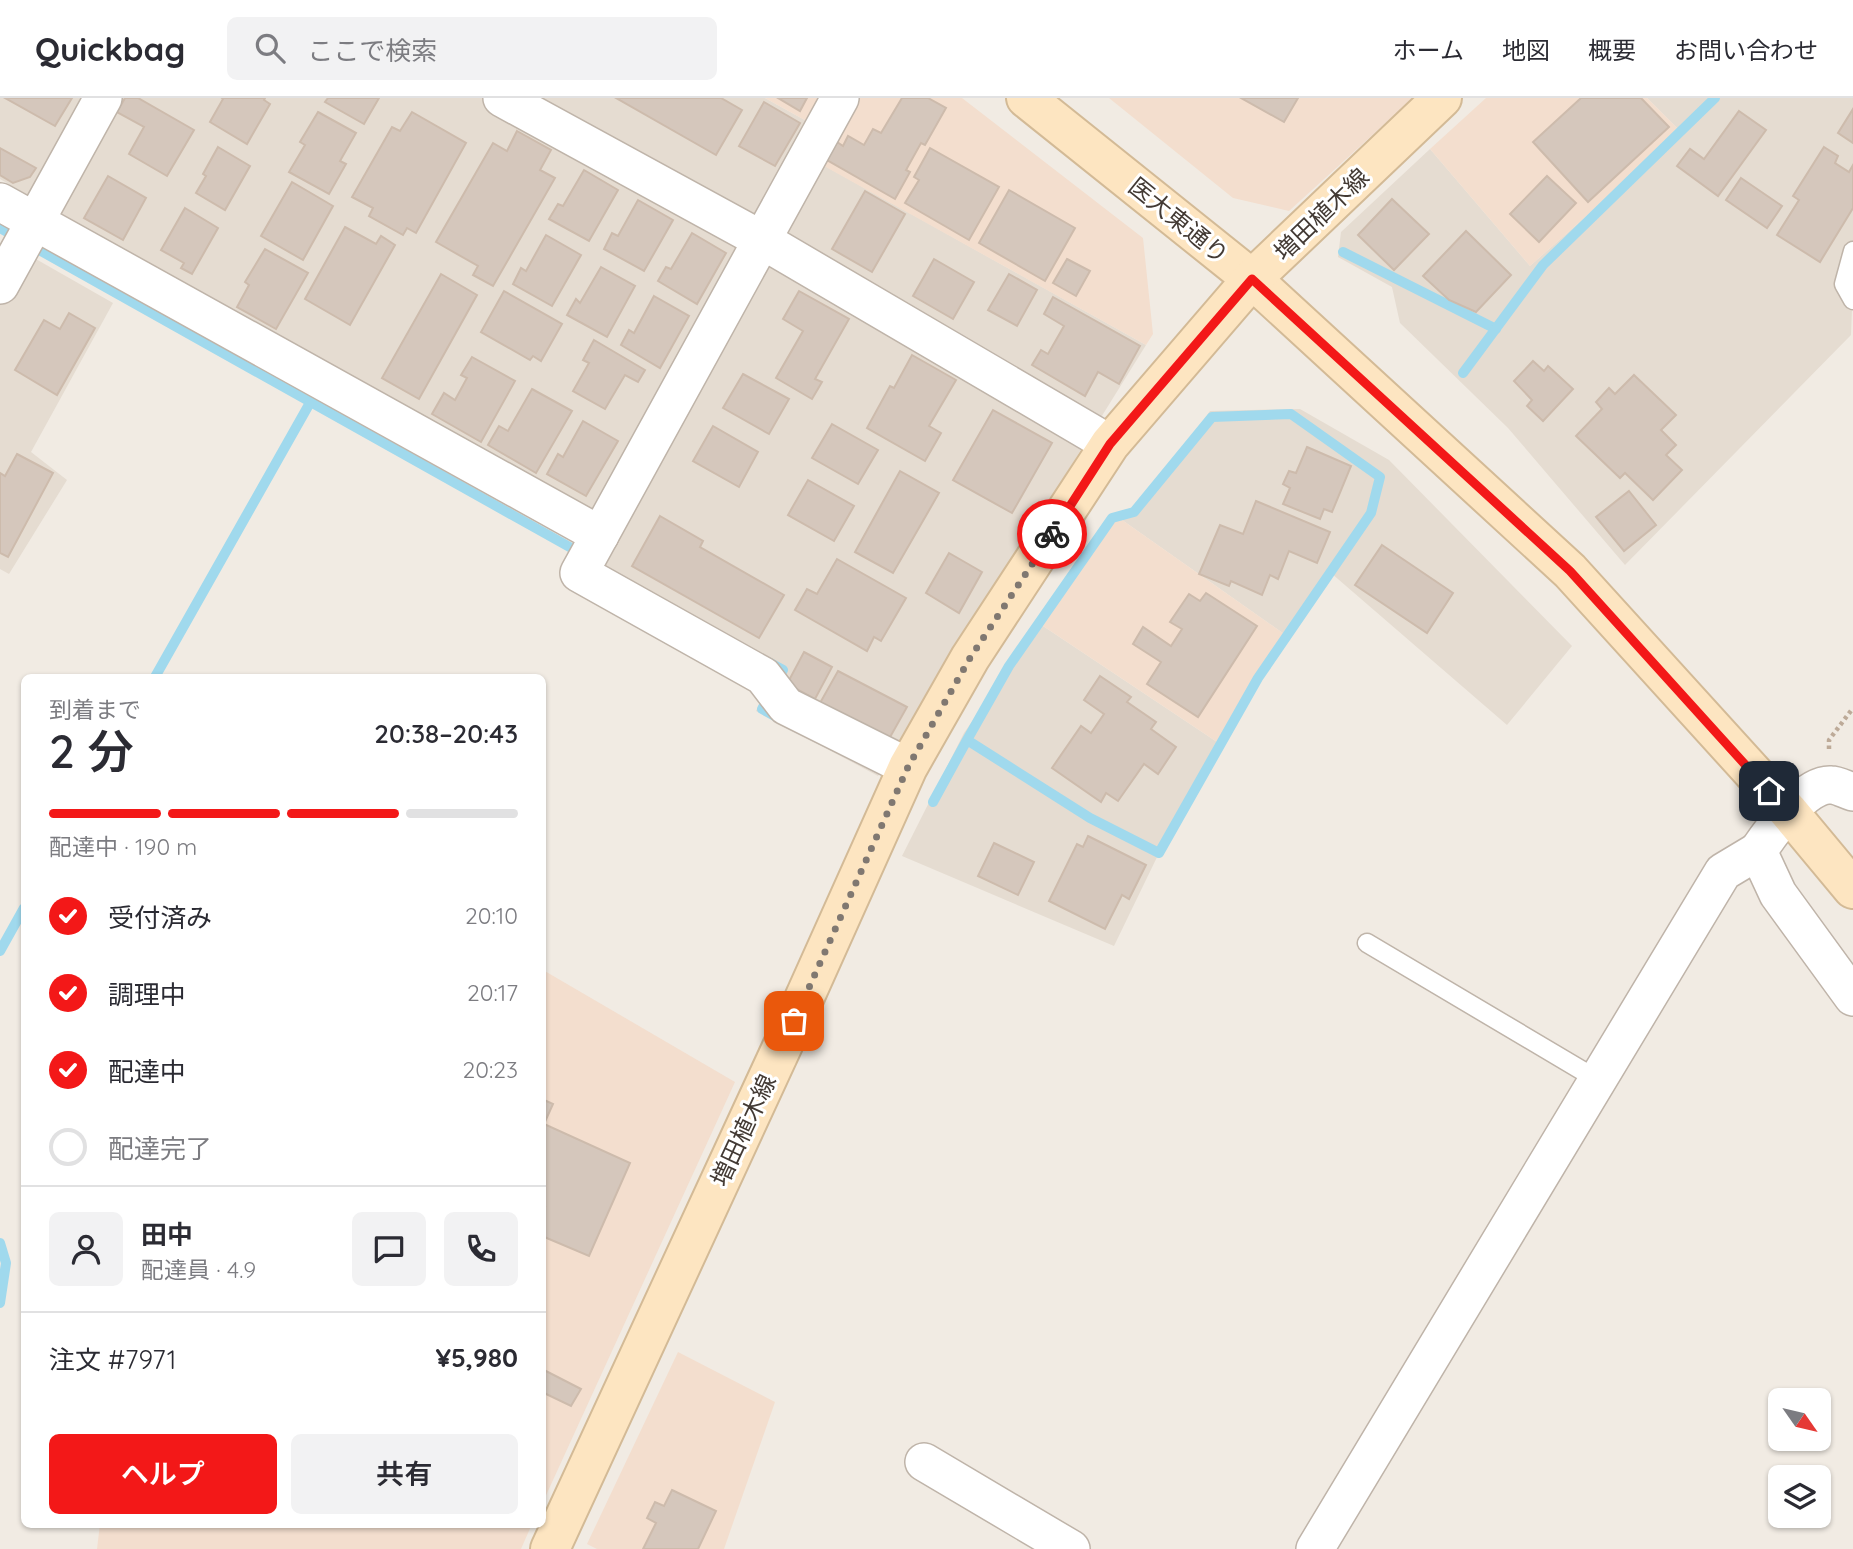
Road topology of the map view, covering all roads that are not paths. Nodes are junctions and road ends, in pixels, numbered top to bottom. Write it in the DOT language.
graph roads {
  1 [pos="103,98"];
  2 [pos="502,98"];
  3 [pos="840,98"];
  4 [pos="1026,98"];
  5 [pos="1442,98"];
  6 [pos="0,202"];
  7 [pos="27,235"];
  8 [pos="762,240"];
  9 [pos="1853,251"];
  10 [pos="1252,279"];
  11 [pos="0,285"];
  12 [pos="1853,300"];
  13 [pos="1110,444"];
  14 [pos="591,550"];
  15 [pos="908,767"];
  16 [pos="1842,788"];
  17 [pos="1788,811"];
  18 [pos="1758,851"];
  19 [pos="1853,889"];
  20 [pos="1367,943"];
  21 [pos="1853,997"];
  22 [pos="1598,1080"];
  23 [pos="924,1462"];
  24 [pos="550,1549"];
  25 [pos="1071,1549"];
  26 [pos="1315,1549"];
  1 -- 7 [label="street"];
  2 -- 8 [label="street"];
  3 -- 8 [label="street"];
  4 -- 10 [label="street, 医大東通り"];
  5 -- 10 [label="street, 増田植木線"];
  6 -- 7 [label="street"];
  7 -- 11 [label="street"];
  7 -- 14 [label="street"];
  8 -- 13 [label="street"];
  8 -- 14 [label="street"];
  9 -- 12 [label="lane"];
  10 -- 13 [label="street, 増田植木線"];
  10 -- 17 [label="street, 医大東通り"];
  13 -- 15 [label="street, 増田植木線"];
  14 -- 15 [label="street"];
  15 -- 24 [label="street, 増田植木線"];
  16 -- 17 [label="street"];
  17 -- 18 [label="street"];
  17 -- 19 [label="street, 医大東通り"];
  18 -- 21 [label="street"];
  18 -- 22 [label="street"];
  20 -- 22 [label="lane"];
  22 -- 26 [label="street"];
  23 -- 25 [label="street"];
}
